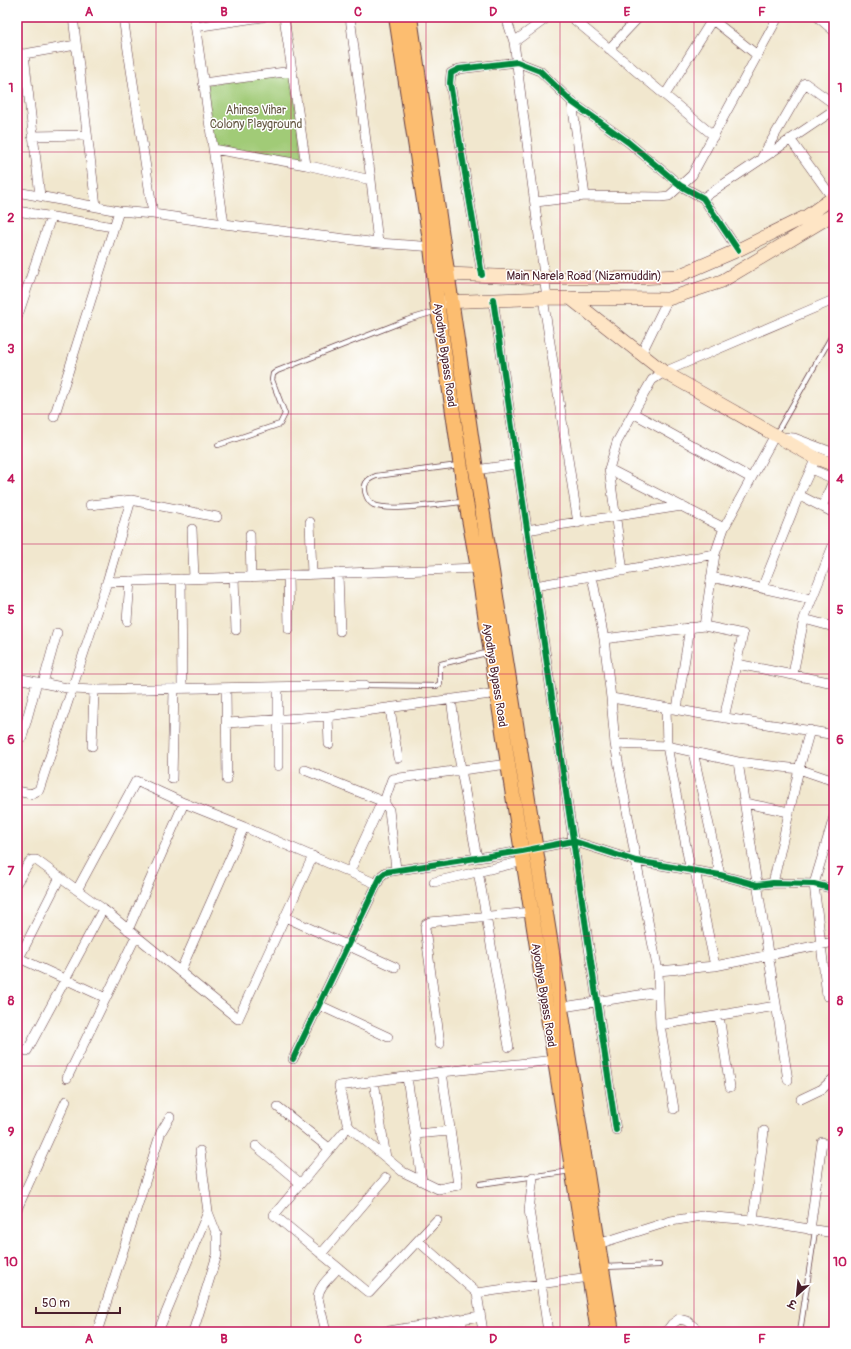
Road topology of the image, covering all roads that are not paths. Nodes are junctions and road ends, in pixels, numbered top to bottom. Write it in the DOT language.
graph roads {
  1 [pos="73,17"];
  2 [pos="122,17"];
  3 [pos="194,17"];
  4 [pos="263,17"];
  5 [pos="284,17"];
  6 [pos="350,17"];
  7 [pos="396,17"];
  8 [pos="410,17"];
  9 [pos="506,17"];
  10 [pos="548,17"];
  11 [pos="571,17"];
  12 [pos="639,17"];
  13 [pos="778,17"];
  14 [pos="710,18"];
  15 [pos="819,18"];
  16 [pos="195,27"];
  17 [pos="834,31"];
  18 [pos="514,42"];
  19 [pos="76,46"];
  20 [pos="609,49"];
  21 [pos="20,54"];
  22 [pos="757,55"];
  23 [pos="517,62"];
  24 [pos="292,71"];
  25 [pos="203,83"];
  26 [pos="665,95"];
  27 [pos="572,102"];
  28 [pos="834,104"];
  29 [pos="834,110"];
  30 [pos="87,135"];
  31 [pos="32,136"];
  32 [pos="714,136"];
  33 [pos="790,139"];
  34 [pos="213,149"];
  35 [pos="760,160"];
  36 [pos="306,166"];
  37 [pos="371,180"];
  38 [pos="681,186"];
  39 [pos="17,192"];
  40 [pos="40,196"];
  41 [pos="585,196"];
  42 [pos="702,198"];
  43 [pos="834,198"];
  44 [pos="536,202"];
  45 [pos="96,206"];
  46 [pos="17,211"];
  47 [pos="119,211"];
  48 [pos="153,214"];
  49 [pos="834,214"];
  50 [pos="51,217"];
  51 [pos="224,224"];
  52 [pos="113,227"];
  53 [pos="378,243"];
  54 [pos="437,247"];
  55 [pos="738,250"];
  56 [pos="482,275"];
  57 [pos="442,276"];
  58 [pos="545,278"];
  59 [pos="545,298"];
  60 [pos="570,298"];
  61 [pos="668,298"];
  62 [pos="493,299"];
  63 [pos="831,301"];
  64 [pos="442,305"];
  65 [pos="17,318"];
  66 [pos="834,332"];
  67 [pos="641,354"];
  68 [pos="664,372"];
  69 [pos="633,413"];
  70 [pos="54,417"];
  71 [pos="778,436"];
  72 [pos="218,445"];
  73 [pos="474,448"];
  74 [pos="458,450"];
  75 [pos="834,453"];
  76 [pos="814,463"];
  77 [pos="517,464"];
  78 [pos="461,465"];
  79 [pos="834,465"];
  80 [pos="609,469"];
  81 [pos="476,470"];
  82 [pos="751,478"];
  83 [pos="834,479"];
  84 [pos="799,495"];
  85 [pos="131,500"];
  86 [pos="466,502"];
  87 [pos="90,504"];
  88 [pos="682,506"];
  89 [pos="822,507"];
  90 [pos="834,512"];
  91 [pos="217,517"];
  92 [pos="615,517"];
  93 [pos="310,522"];
  94 [pos="578,522"];
  95 [pos="724,528"];
  96 [pos="192,529"];
  97 [pos="526,530"];
  98 [pos="250,534"];
  99 [pos="834,543"];
  100 [pos="715,554"];
  101 [pos="830,562"];
  102 [pos="478,568"];
  103 [pos="623,571"];
  104 [pos="338,573"];
  105 [pos="312,574"];
  106 [pos="288,575"];
  107 [pos="592,576"];
  108 [pos="250,577"];
  109 [pos="711,577"];
  110 [pos="194,578"];
  111 [pos="234,578"];
  112 [pos="181,579"];
  113 [pos="130,581"];
  114 [pos="108,582"];
  115 [pos="535,586"];
  116 [pos="762,588"];
  117 [pos="811,599"];
  118 [pos="804,619"];
  119 [pos="127,621"];
  120 [pos="704,626"];
  121 [pos="690,627"];
  122 [pos="834,627"];
  123 [pos="288,629"];
  124 [pos="236,630"];
  125 [pos="340,631"];
  126 [pos="57,633"];
  127 [pos="604,639"];
  128 [pos="491,652"];
  129 [pos="737,664"];
  130 [pos="793,674"];
  131 [pos="17,678"];
  132 [pos="40,683"];
  133 [pos="834,683"];
  134 [pos="365,685"];
  135 [pos="278,686"];
  136 [pos="226,688"];
  137 [pos="72,689"];
  138 [pos="178,689"];
  139 [pos="94,690"];
  140 [pos="498,693"];
  141 [pos="611,698"];
  142 [pos="451,699"];
  143 [pos="666,707"];
  144 [pos="390,708"];
  145 [pos="677,709"];
  146 [pos="328,716"];
  147 [pos="724,718"];
  148 [pos="277,720"];
  149 [pos="227,723"];
  150 [pos="810,730"];
  151 [pos="834,735"];
  152 [pos="22,737"];
  153 [pos="329,744"];
  154 [pos="615,744"];
  155 [pos="92,746"];
  156 [pos="667,746"];
  157 [pos="693,752"];
  158 [pos="398,758"];
  159 [pos="738,762"];
  160 [pos="508,764"];
  161 [pos="278,766"];
  162 [pos="799,768"];
  163 [pos="305,770"];
  164 [pos="461,770"];
  165 [pos="172,779"];
  166 [pos="227,780"];
  167 [pos="834,781"];
  168 [pos="17,791"];
  169 [pos="384,802"];
  170 [pos="184,803"];
  171 [pos="745,803"];
  172 [pos="789,812"];
  173 [pos="834,817"];
  174 [pos="244,826"];
  175 [pos="831,837"];
  176 [pos="573,841"];
  177 [pos="527,853"];
  178 [pos="313,856"];
  179 [pos="477,858"];
  180 [pos="636,861"];
  181 [pos="689,862"];
  182 [pos="396,869"];
  183 [pos="695,870"];
  184 [pos="478,871"];
  185 [pos="350,872"];
  186 [pos="720,874"];
  187 [pos="60,877"];
  188 [pos="17,882"];
  189 [pos="434,882"];
  190 [pos="377,884"];
  191 [pos="773,884"];
  192 [pos="814,884"];
  193 [pos="757,885"];
  194 [pos="834,889"];
  195 [pos="77,890"];
  196 [pos="102,909"];
  197 [pos="531,912"];
  198 [pos="486,915"];
  199 [pos="285,917"];
  200 [pos="128,930"];
  201 [pos="136,936"];
  202 [pos="834,942"];
  203 [pos="820,944"];
  204 [pos="347,946"];
  205 [pos="768,956"];
  206 [pos="18,960"];
  207 [pos="715,966"];
  208 [pos="395,967"];
  209 [pos="658,971"];
  210 [pos="180,972"];
  211 [pos="66,979"];
  212 [pos="658,992"];
  213 [pos="826,996"];
  214 [pos="106,998"];
  215 [pos="597,1001"];
  216 [pos="319,1005"];
  217 [pos="776,1006"];
  218 [pos="561,1007"];
  219 [pos="547,1009"];
  220 [pos="719,1016"];
  221 [pos="660,1025"];
  222 [pos="388,1037"];
  223 [pos="440,1044"];
  224 [pos="509,1047"];
  225 [pos="27,1051"];
  226 [pos="293,1059"];
  227 [pos="555,1060"];
  228 [pos="442,1072"];
  229 [pos="407,1077"];
  230 [pos="67,1078"];
  231 [pos="834,1078"];
  232 [pos="788,1080"];
  233 [pos="374,1081"];
  234 [pos="730,1087"];
  235 [pos="801,1099"];
  236 [pos="66,1101"];
  237 [pos="278,1107"];
  238 [pos="674,1109"];
  239 [pos="170,1117"];
  240 [pos="616,1130"];
  241 [pos="450,1131"];
  242 [pos="764,1131"];
  243 [pos="344,1132"];
  244 [pos="415,1134"];
  245 [pos="822,1142"];
  246 [pos="256,1146"];
  247 [pos="330,1149"];
  248 [pos="200,1151"];
  249 [pos="386,1158"];
  250 [pos="572,1171"];
  251 [pos="533,1177"];
  252 [pos="386,1178"];
  253 [pos="422,1181"];
  254 [pos="300,1183"];
  255 [pos="480,1184"];
  256 [pos="17,1209"];
  257 [pos="208,1212"];
  258 [pos="437,1220"];
  259 [pos="753,1220"];
  260 [pos="812,1230"];
  261 [pos="834,1233"];
  262 [pos="418,1241"];
  263 [pos="598,1244"];
  264 [pos="321,1254"];
  265 [pos="659,1265"];
  266 [pos="338,1268"];
  267 [pos="593,1271"];
  268 [pos="541,1283"];
  269 [pos="476,1293"];
  270 [pos="480,1316"];
  271 [pos="461,1320"];
  272 [pos="403,1330"];
  273 [pos="97,1332"];
  274 [pos="161,1332"];
  275 [pos="193,1332"];
  276 [pos="326,1332"];
  277 [pos="383,1332"];
  278 [pos="463,1332"];
  279 [pos="483,1332"];
  280 [pos="548,1332"];
  281 [pos="598,1332"];
  282 [pos="612,1332"];
  283 [pos="666,1332"];
  284 [pos="700,1332"];
  285 [pos="800,1332"];
  1 -- 19 [label="street"];
  2 -- 48 [label="street"];
  3 -- 16 [label="street"];
  4 -- 16 [label="street"];
  5 -- 24 [label="street"];
  6 -- 37 [label="street"];
  7 -- 54 [label="main road, Ayodhya Bypass Road"];
  8 -- 54 [label="main road, Ayodhya Bypass Road"];
  9 -- 18 [label="street"];
  10 -- 18 [label="street"];
  11 -- 20 [label="street"];
  12 -- 20 [label="street"];
  13 -- 22 [label="street"];
  14 -- 22 [label="street"];
  14 -- 26 [label="street"];
  15 -- 17 [label="street"];
  16 -- 25 [label="street"];
  18 -- 23 [label="street"];
  19 -- 21 [label="street"];
  19 -- 30 [label="street"];
  20 -- 26 [label="street"];
  21 -- 31 [label="street"];
  22 -- 32 [label="street"];
  23 -- 27 [label="street"];
  23 -- 44 [label="street"];
  23 -- 56 [label="street"];
  24 -- 25 [label="street"];
  24 -- 36 [label="street"];
  25 -- 34 [label="street"];
  26 -- 32 [label="street"];
  27 -- 38 [label="street"];
  27 -- 41 [label="street"];
  28 -- 35 [label="street"];
  29 -- 33 [label="street"];
  30 -- 31 [label="street"];
  30 -- 45 [label="street"];
  31 -- 40 [label="street"];
  32 -- 38 [label="street"];
  33 -- 35 [label="street"];
  33 -- 43 [label="street"];
  34 -- 36 [label="street"];
  34 -- 51 [label="street"];
  35 -- 42 [label="street"];
  36 -- 37 [label="street"];
  37 -- 53 [label="street"];
  38 -- 41 [label="street"];
  38 -- 42 [label="street"];
  39 -- 40 [label="street"];
  40 -- 45 [label="street"];
  41 -- 44 [label="street"];
  42 -- 55 [label="street"];
  43 -- 55 [label="street, Main Narela Road (Nizamuddin)"];
  44 -- 58 [label="street"];
  45 -- 47 [label="street"];
  46 -- 50 [label="street"];
  47 -- 48 [label="street"];
  47 -- 52 [label="street"];
  48 -- 51 [label="street"];
  49 -- 61 [label="street, Main Narela Road (Nizamuddin)"];
  50 -- 52 [label="street"];
  50 -- 65 [label="street"];
  51 -- 53 [label="street"];
  52 -- 70 [label="street"];
  53 -- 54 [label="street"];
  54 -- 57 [label="main road, Ayodhya Bypass Road"];
  55 -- 58 [label="street, Main Narela Road (Nizamuddin)"];
  56 -- 57 [label="street, Main Narela Road (Nizamuddin)"];
  56 -- 58 [label="street, Main Narela Road (Nizamuddin)"];
  57 -- 64 [label="main road, Ayodhya Bypass Road"];
  58 -- 59 [label="street"];
  59 -- 60 [label="street, Main Narela Road (Nizamuddin)"];
  59 -- 62 [label="street, Main Narela Road (Nizamuddin)"];
  59 -- 94 [label="street"];
  60 -- 61 [label="street, Main Narela Road (Nizamuddin)"];
  60 -- 67 [label="street"];
  61 -- 67 [label="street"];
  62 -- 64 [label="street, Main Narela Road (Nizamuddin)"];
  62 -- 77 [label="street"];
  63 -- 68 [label="street"];
  64 -- 72 [label="lane"];
  64 -- 73 [label="main road, Ayodhya Bypass Road"];
  64 -- 74 [label="main road, Ayodhya Bypass Road"];
  66 -- 71 [label="lane"];
  67 -- 68 [label="street"];
  68 -- 69 [label="street"];
  68 -- 71 [label="street"];
  69 -- 80 [label="street"];
  69 -- 82 [label="street"];
  71 -- 75 [label="street"];
  71 -- 76 [label="street"];
  71 -- 82 [label="street"];
  73 -- 74 [label="main road"];
  73 -- 81 [label="main road, Ayodhya Bypass Road"];
  74 -- 78 [label="main road, Ayodhya Bypass Road"];
  76 -- 79 [label="street"];
  76 -- 83 [label="street"];
  76 -- 84 [label="street"];
  77 -- 81 [label="street"];
  77 -- 97 [label="street"];
  78 -- 86 [label="main road, Ayodhya Bypass Road"];
  78 -- 86 [label="lane"];
  80 -- 88 [label="street"];
  80 -- 92 [label="street"];
  81 -- 177 [label="main road, Ayodhya Bypass Road"];
  82 -- 95 [label="street"];
  83 -- 89 [label="street"];
  84 -- 89 [label="street"];
  84 -- 116 [label="street"];
  85 -- 87 [label="street"];
  85 -- 91 [label="street"];
  85 -- 114 [label="street"];
  86 -- 102 [label="main road, Ayodhya Bypass Road"];
  88 -- 92 [label="street"];
  88 -- 95 [label="street"];
  89 -- 90 [label="street"];
  92 -- 94 [label="street"];
  92 -- 103 [label="street"];
  93 -- 105 [label="street"];
  94 -- 97 [label="street"];
  95 -- 100 [label="street"];
  96 -- 110 [label="street"];
  97 -- 115 [label="street"];
  98 -- 108 [label="street"];
  99 -- 101 [label="street"];
  100 -- 103 [label="street"];
  100 -- 109 [label="street"];
  101 -- 117 [label="street"];
  102 -- 104 [label="street"];
  102 -- 128 [label="main road, Ayodhya Bypass Road"];
  103 -- 107 [label="street"];
  104 -- 105 [label="street"];
  104 -- 125 [label="street"];
  105 -- 106 [label="street"];
  106 -- 108 [label="street"];
  106 -- 123 [label="street"];
  107 -- 115 [label="street"];
  107 -- 127 [label="street"];
  108 -- 111 [label="street"];
  109 -- 116 [label="street"];
  109 -- 120 [label="street"];
  110 -- 111 [label="street"];
  110 -- 112 [label="street"];
  111 -- 124 [label="street"];
  112 -- 113 [label="street"];
  112 -- 138 [label="street"];
  113 -- 114 [label="street"];
  113 -- 119 [label="street"];
  114 -- 137 [label="street"];
  115 -- 176 [label="street"];
  116 -- 117 [label="street"];
  117 -- 118 [label="street"];
  118 -- 122 [label="street"];
  118 -- 130 [label="street"];
  120 -- 121 [label="street"];
  120 -- 129 [label="street"];
  121 -- 127 [label="street"];
  121 -- 145 [label="street"];
  126 -- 132 [label="street"];
  127 -- 141 [label="street"];
  128 -- 134 [label="lane"];
  128 -- 140 [label="main road, Ayodhya Bypass Road"];
  129 -- 130 [label="street"];
  129 -- 147 [label="street"];
  130 -- 133 [label="street"];
  131 -- 132 [label="street"];
  132 -- 137 [label="street"];
  132 -- 152 [label="street"];
  134 -- 135 [label="street"];
  135 -- 136 [label="street"];
  135 -- 148 [label="street"];
  136 -- 138 [label="street"];
  136 -- 149 [label="street"];
  137 -- 139 [label="street"];
  137 -- 168 [label="street"];
  138 -- 139 [label="street"];
  138 -- 165 [label="street"];
  139 -- 155 [label="street"];
  140 -- 142 [label="street"];
  140 -- 160 [label="main road, Ayodhya Bypass Road"];
  141 -- 143 [label="street"];
  141 -- 154 [label="street"];
  142 -- 144 [label="street"];
  142 -- 164 [label="street"];
  143 -- 145 [label="street"];
  143 -- 156 [label="street"];
  144 -- 146 [label="street"];
  144 -- 158 [label="street"];
  145 -- 147 [label="street"];
  146 -- 148 [label="street"];
  146 -- 153 [label="street"];
  147 -- 150 [label="street"];
  148 -- 149 [label="street"];
  148 -- 161 [label="street"];
  149 -- 166 [label="street"];
  150 -- 151 [label="street"];
  150 -- 162 [label="street"];
  154 -- 156 [label="street"];
  154 -- 180 [label="street"];
  156 -- 157 [label="street"];
  156 -- 181 [label="street"];
  157 -- 159 [label="street"];
  157 -- 186 [label="street"];
  159 -- 162 [label="street"];
  159 -- 171 [label="street"];
  160 -- 164 [label="street"];
  160 -- 177 [label="main road, Ayodhya Bypass Road"];
  162 -- 167 [label="street"];
  162 -- 172 [label="street"];
  163 -- 169 [label="street"];
  164 -- 169 [label="street"];
  164 -- 179 [label="street"];
  169 -- 182 [label="street"];
  169 -- 185 [label="street"];
  170 -- 174 [label="street"];
  170 -- 195 [label="street"];
  170 -- 200 [label="street"];
  171 -- 172 [label="street"];
  171 -- 193 [label="street"];
  172 -- 191 [label="street"];
  173 -- 175 [label="street"];
  174 -- 178 [label="street"];
  174 -- 210 [label="street"];
  175 -- 192 [label="street"];
  176 -- 177 [label="street"];
  176 -- 180 [label="street"];
  176 -- 215 [label="street"];
  177 -- 179 [label="street"];
  177 -- 184 [label="street"];
  177 -- 197 [label="main road, Ayodhya Bypass Road"];
  177 -- 218 [label="main road, Ayodhya Bypass Road"];
  178 -- 185 [label="street"];
  178 -- 199 [label="street"];
  179 -- 182 [label="street"];
  180 -- 183 [label="street"];
  180 -- 209 [label="street"];
  182 -- 190 [label="street"];
  183 -- 186 [label="street"];
  183 -- 207 [label="street"];
  184 -- 189 [label="street"];
  184 -- 198 [label="street"];
  185 -- 190 [label="street"];
  186 -- 193 [label="street"];
  187 -- 188 [label="street"];
  187 -- 195 [label="street"];
  187 -- 206 [label="street"];
  190 -- 204 [label="street"];
  191 -- 192 [label="street"];
  191 -- 193 [label="street"];
  192 -- 194 [label="street"];
  192 -- 203 [label="street"];
  193 -- 205 [label="street"];
  195 -- 196 [label="street"];
  196 -- 200 [label="street"];
  196 -- 211 [label="street"];
  197 -- 198 [label="street"];
  197 -- 219 [label="main road, Ayodhya Bypass Road"];
  198 -- 223 [label="street"];
  198 -- 224 [label="street"];
  199 -- 204 [label="street"];
  199 -- 210 [label="street"];
  200 -- 201 [label="street"];
  201 -- 210 [label="street"];
  201 -- 214 [label="street"];
  202 -- 203 [label="street"];
  203 -- 205 [label="street"];
  203 -- 213 [label="street"];
  204 -- 208 [label="street"];
  204 -- 216 [label="street"];
  205 -- 207 [label="street"];
  205 -- 217 [label="street"];
  206 -- 211 [label="street"];
  207 -- 209 [label="street"];
  209 -- 212 [label="street"];
  211 -- 214 [label="street"];
  211 -- 225 [label="street"];
  212 -- 215 [label="street"];
  212 -- 221 [label="street"];
  214 -- 230 [label="street"];
  215 -- 218 [label="street"];
  215 -- 240 [label="street"];
  216 -- 222 [label="street"];
  216 -- 226 [label="street"];
  217 -- 220 [label="street"];
  217 -- 232 [label="street"];
  218 -- 219 [label="street"];
  218 -- 263 [label="main road, Ayodhya Bypass Road"];
  219 -- 227 [label="main road, Ayodhya Bypass Road"];
  220 -- 221 [label="street"];
  220 -- 234 [label="street"];
  221 -- 238 [label="street"];
  227 -- 228 [label="street"];
  227 -- 250 [label="main road, Ayodhya Bypass Road"];
  228 -- 229 [label="street"];
  228 -- 241 [label="street"];
  229 -- 233 [label="street"];
  229 -- 244 [label="street"];
  231 -- 235 [label="street"];
  233 -- 249 [label="street"];
  233 -- 249 [label="street"];
  236 -- 256 [label="street"];
  237 -- 247 [label="street"];
  239 -- 273 [label="street"];
  241 -- 244 [label="street"];
  241 -- 253 [label="street"];
  242 -- 259 [label="street"];
  243 -- 247 [label="street"];
  244 -- 253 [label="street"];
  245 -- 260 [label="street"];
  246 -- 254 [label="street"];
  247 -- 254 [label="street"];
  248 -- 257 [label="street"];
  249 -- 253 [label="street"];
  250 -- 251 [label="lane"];
  250 -- 267 [label="main road, Ayodhya Bypass Road"];
  251 -- 255 [label="lane"];
  251 -- 268 [label="street"];
  252 -- 264 [label="street"];
  254 -- 264 [label="street"];
  257 -- 274 [label="street"];
  257 -- 275 [label="street"];
  258 -- 262 [label="street"];
  259 -- 260 [label="street"];
  259 -- 263 [label="street"];
  260 -- 261 [label="street"];
  260 -- 285 [label="lane"];
  262 -- 266 [label="street"];
  262 -- 269 [label="street"];
  263 -- 267 [label="main road, Ayodhya Bypass Road"];
  264 -- 266 [label="street"];
  265 -- 267 [label="lane"];
  266 -- 276 [label="street"];
  267 -- 268 [label="street"];
  267 -- 281 [label="main road, Ayodhya Bypass Road"];
  267 -- 282 [label="main road, Ayodhya Bypass Road"];
  268 -- 269 [label="street"];
  268 -- 280 [label="street"];
  269 -- 270 [label="street"];
  270 -- 271 [label="street"];
  270 -- 279 [label="street"];
  271 -- 272 [label="street"];
  271 -- 278 [label="street"];
  272 -- 277 [label="street"];
  283 -- 284 [label="street"];
}
